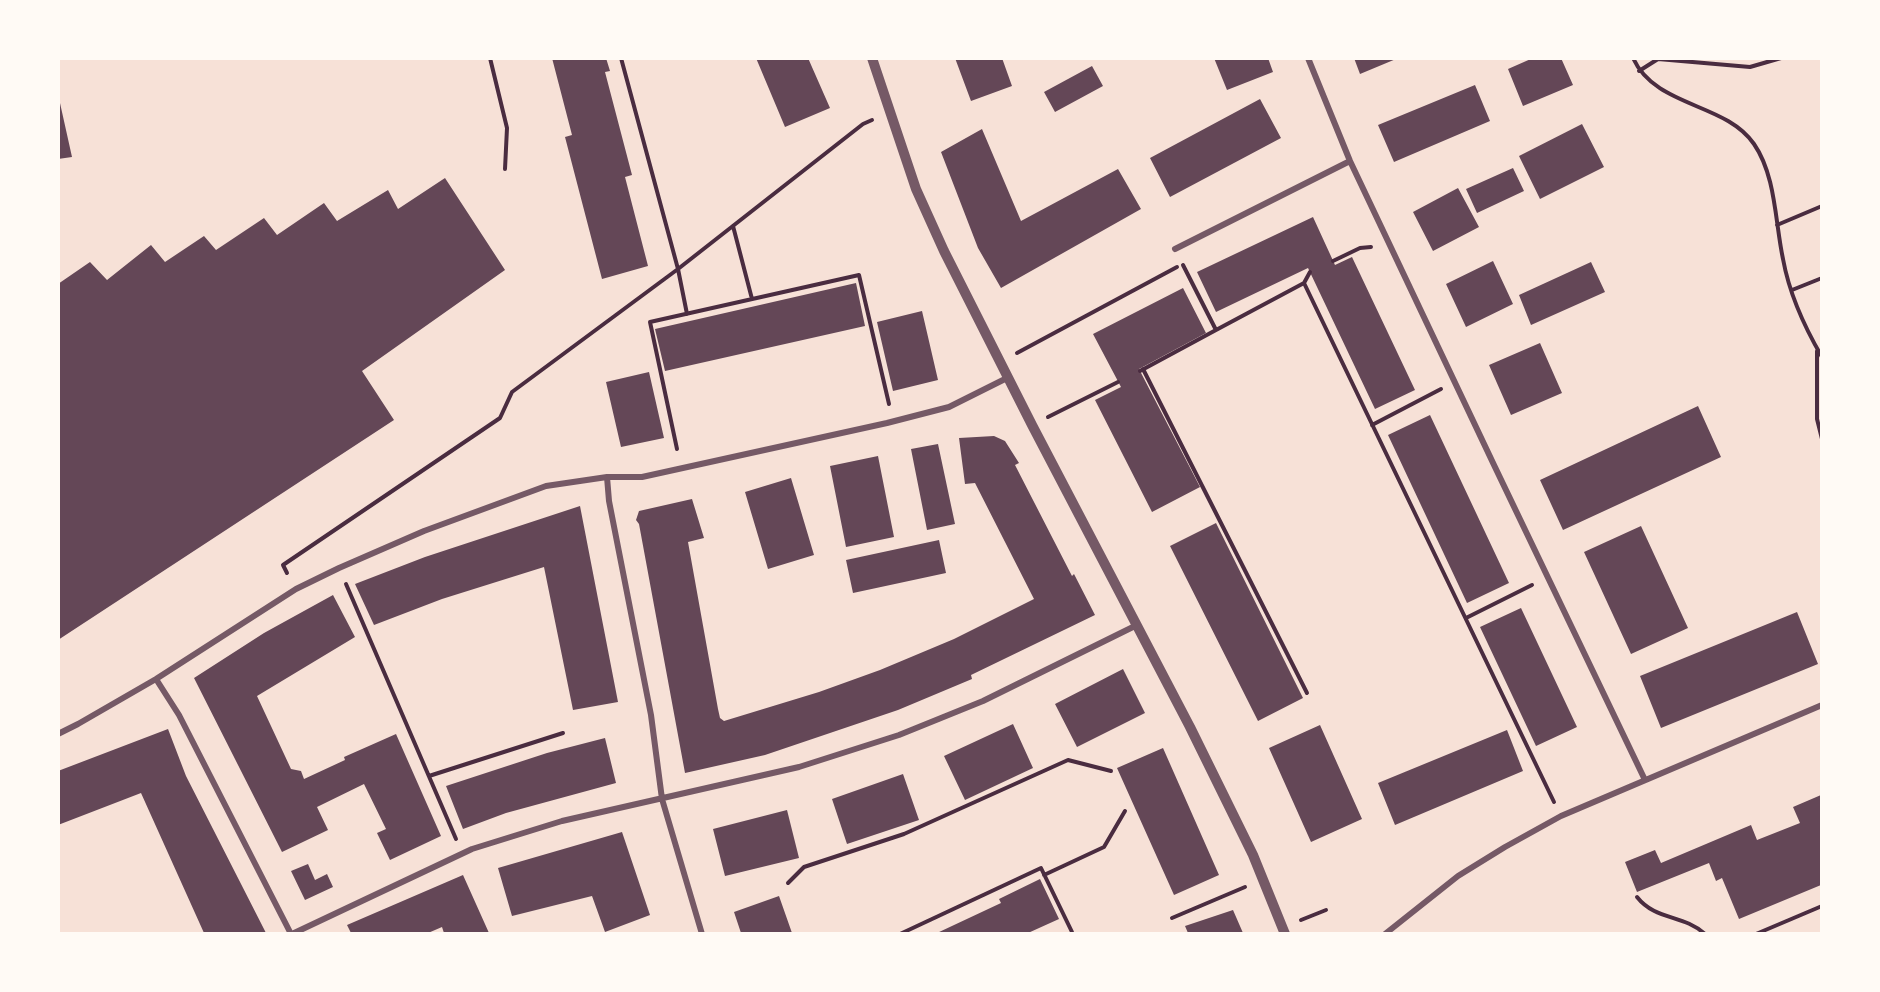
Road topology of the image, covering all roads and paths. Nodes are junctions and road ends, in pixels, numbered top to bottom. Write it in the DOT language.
graph roads {
  1 [pos="489,58"];
  2 [pos="621,58"];
  3 [pos="872,58"];
  4 [pos="1308,58"];
  5 [pos="1633,58"];
  6 [pos="1781,58"];
  7 [pos="1639,71"];
  8 [pos="889,113"];
  9 [pos="1350,161"];
  10 [pos="505,169"];
  11 [pos="1821,206"];
  12 [pos="1777,225"];
  13 [pos="733,226"];
  14 [pos="1391,245"];
  15 [pos="1175,249"];
  16 [pos="1333,261"];
  17 [pos="1183,264"];
  18 [pos="678,269"];
  19 [pos="1310,272"];
  20 [pos="1821,278"];
  21 [pos="1304,282"];
  22 [pos="1792,290"];
  23 [pos="752,299"];
  24 [pos="687,314"];
  25 [pos="1216,330"];
  26 [pos="1820,349"];
  27 [pos="1821,357"];
  28 [pos="999,363"];
  29 [pos="1007,378"];
  30 [pos="1456,381"];
  31 [pos="1118,382"];
  32 [pos="889,405"];
  33 [pos="1032,425"];
  34 [pos="1372,425"];
  35 [pos="1821,439"];
  36 [pos="677,449"];
  37 [pos="607,477"];
  38 [pos="283,565"];
  39 [pos="339,568"];
  40 [pos="1549,577"];
  41 [pos="1466,618"];
  42 [pos="1138,625"];
  43 [pos="156,679"];
  44 [pos="1307,693"];
  45 [pos="1821,705"];
  46 [pos="562,733"];
  47 [pos="58,734"];
  48 [pos="1111,771"];
  49 [pos="429,777"];
  50 [pos="1645,780"];
  51 [pos="662,799"];
  52 [pos="1125,811"];
  53 [pos="1561,816"];
  54 [pos="462,853"];
  55 [pos="1044,875"];
  56 [pos="1263,879"];
  57 [pos="788,883"];
  58 [pos="1637,897"];
  59 [pos="1821,906"];
  60 [pos="1172,918"];
  61 [pos="1072,932"];
  62 [pos="291,933"];
  63 [pos="702,933"];
  64 [pos="900,933"];
  65 [pos="1285,933"];
  66 [pos="1385,933"];
  67 [pos="1705,933"];
  68 [pos="1756,933"];
  1 -- 10 [label="path"];
  2 -- 18 [label="path"];
  3 -- 8 [label="street"];
  4 -- 9 [label="street"];
  5 -- 7 [label="path"];
  6 -- 7 [label="path"];
  7 -- 12 [label="path"];
  8 -- 13 [label="path"];
  8 -- 28 [label="street"];
  9 -- 14 [label="street"];
  9 -- 15 [label="street"];
  11 -- 12 [label="path"];
  12 -- 22 [label="path"];
  13 -- 18 [label="path"];
  13 -- 23 [label="path"];
  14 -- 16 [label="path"];
  14 -- 30 [label="street"];
  15 -- 17 [label="path"];
  17 -- 25 [label="path"];
  17 -- 28 [label="path"];
  18 -- 24 [label="path"];
  18 -- 38 [label="path"];
  19 -- 21 [label="path"];
  20 -- 22 [label="path"];
  21 -- 25 [label="path"];
  21 -- 34 [label="path"];
  22 -- 26 [label="path"];
  23 -- 24 [label="path"];
  23 -- 32 [label="path"];
  24 -- 36 [label="path"];
  25 -- 44 [label="path"];
  26 -- 27 [label="path"];
  26 -- 35 [label="path"];
  28 -- 29 [label="street"];
  29 -- 33 [label="street"];
  29 -- 37 [label="street"];
  30 -- 34 [label="path"];
  30 -- 40 [label="street"];
  31 -- 33 [label="path"];
  33 -- 42 [label="street"];
  34 -- 41 [label="path"];
  37 -- 39 [label="street"];
  37 -- 51 [label="street"];
  39 -- 43 [label="street"];
  39 -- 49 [label="path"];
  40 -- 41 [label="path"];
  40 -- 50 [label="street"];
  41 -- 53 [label="path"];
  42 -- 51 [label="street"];
  42 -- 56 [label="street"];
  43 -- 47 [label="street"];
  43 -- 62 [label="street"];
  45 -- 50 [label="street"];
  46 -- 49 [label="path"];
  48 -- 57 [label="path"];
  49 -- 54 [label="path"];
  50 -- 53 [label="street"];
  51 -- 54 [label="street"];
  51 -- 63 [label="street"];
  52 -- 55 [label="path"];
  53 -- 66 [label="street"];
  54 -- 62 [label="street"];
  55 -- 61 [label="path"];
  55 -- 64 [label="path"];
  56 -- 60 [label="path"];
  56 -- 65 [label="street"];
  58 -- 67 [label="path"];
  59 -- 68 [label="path"];
}
